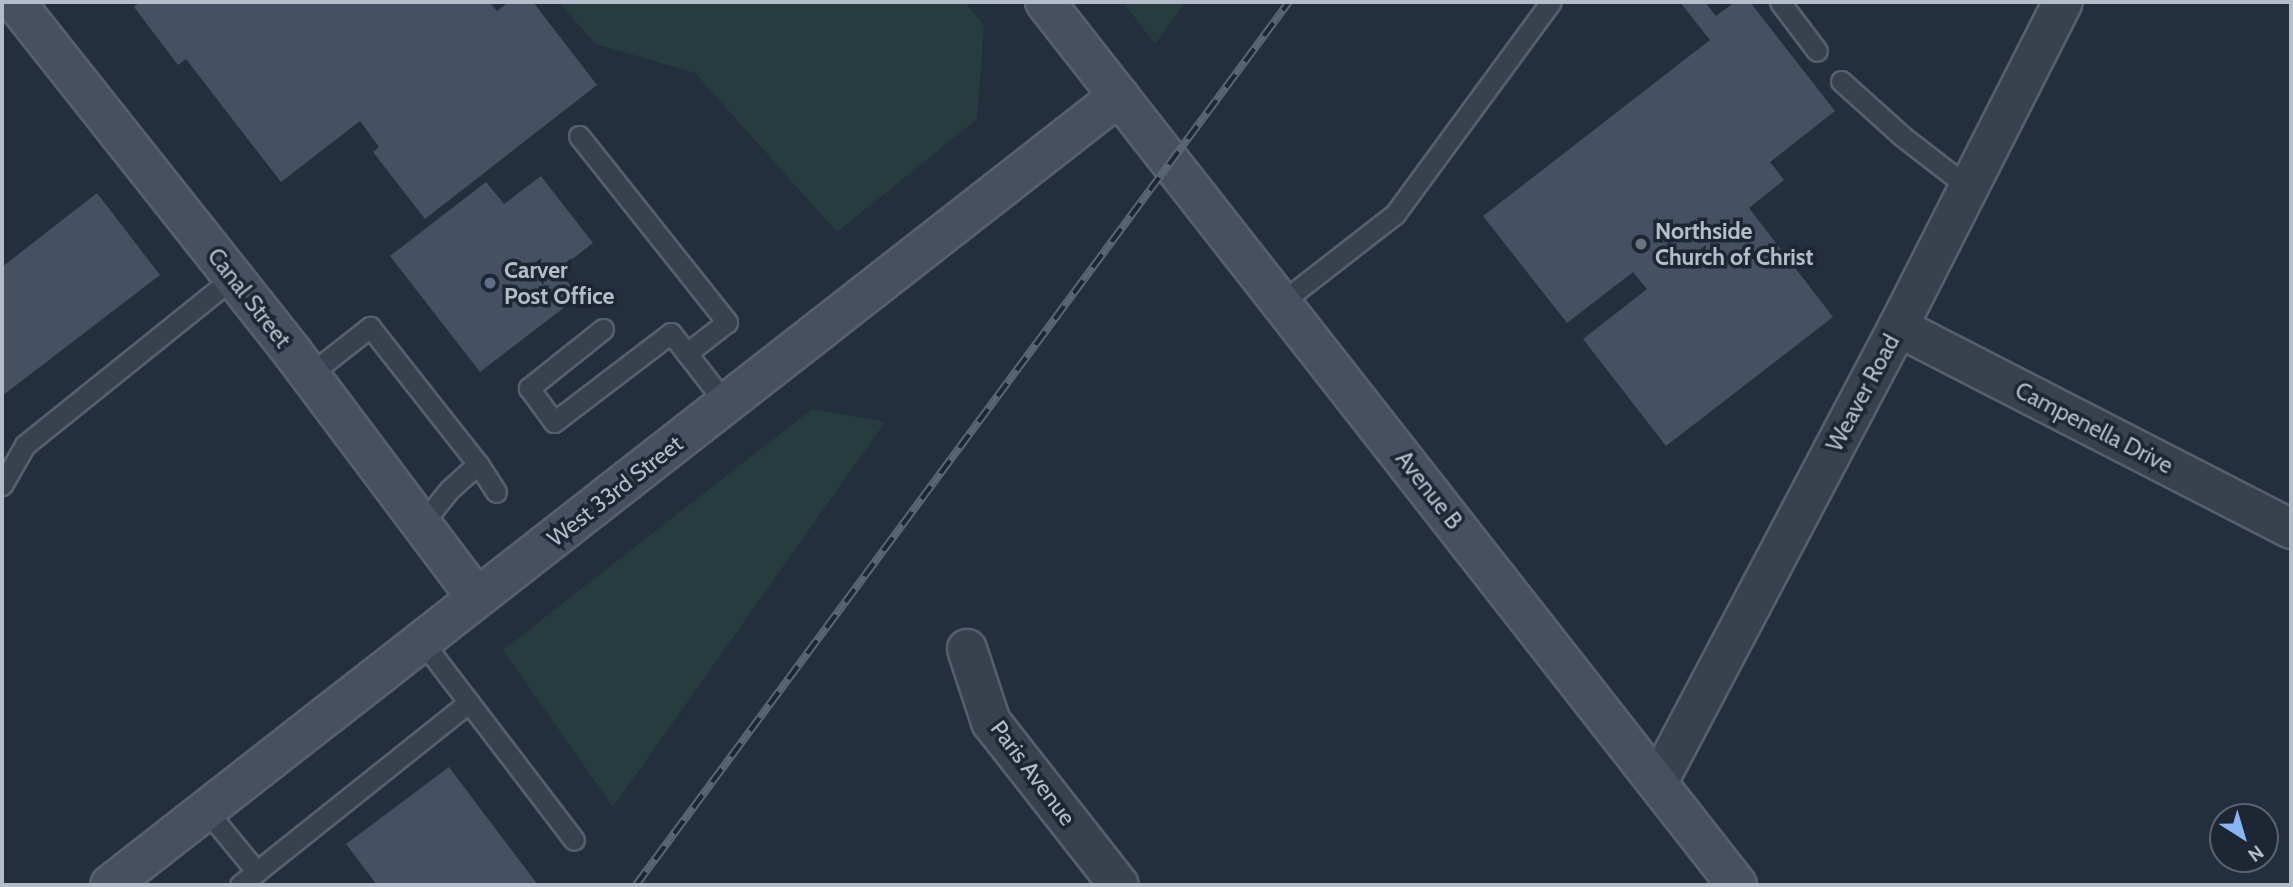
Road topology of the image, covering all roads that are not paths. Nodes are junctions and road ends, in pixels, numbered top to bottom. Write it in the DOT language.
graph roads {
  1 [pos="15,2"];
  2 [pos="1045,2"];
  3 [pos="1551,2"];
  4 [pos="1780,2"];
  5 [pos="2063,2"];
  6 [pos="1817,51"];
  7 [pos="1840,81"];
  8 [pos="1119,96"];
  9 [pos="579,136"];
  10 [pos="1969,188"];
  11 [pos="233,278"];
  12 [pos="1282,302"];
  13 [pos="1898,327"];
  14 [pos="603,329"];
  15 [pos="687,353"];
  16 [pos="309,375"];
  17 [pos="727,405"];
  18 [pos="478,464"];
  19 [pos="2,485"];
  20 [pos="496,492"];
  21 [pos="421,525"];
  22 [pos="2291,529"];
  23 [pos="477,598"];
  24 [pos="422,641"];
  25 [pos="967,649"];
  26 [pos="469,702"];
  27 [pos="1658,782"];
  28 [pos="206,810"];
  29 [pos="574,840"];
  30 [pos="257,872"];
  31 [pos="110,885"];
  32 [pos="240,885"];
  33 [pos="1119,885"];
  34 [pos="1737,885"];
  1 -- 11 [label="street, Canal Street"];
  2 -- 8 [label="street, Avenue B"];
  3 -- 12 [label="lane"];
  4 -- 6 [label="lane"];
  5 -- 10 [label="street, Weaver Road"];
  7 -- 10 [label="lane"];
  8 -- 12 [label="street, Avenue B"];
  8 -- 17 [label="street, West 33rd Street"];
  9 -- 15 [label="lane"];
  10 -- 13 [label="street, Weaver Road"];
  11 -- 16 [label="street, Canal Street"];
  11 -- 19 [label="lane"];
  12 -- 27 [label="street, Avenue B"];
  13 -- 22 [label="street, Campenella Drive"];
  13 -- 27 [label="street, Weaver Road"];
  14 -- 15 [label="lane"];
  15 -- 17 [label="lane"];
  16 -- 18 [label="lane"];
  16 -- 21 [label="street, Canal Street"];
  17 -- 23 [label="street, West 33rd Street"];
  18 -- 20 [label="lane"];
  18 -- 21 [label="lane"];
  21 -- 23 [label="street, Canal Street"];
  23 -- 24 [label="street, West 33rd Street"];
  24 -- 26 [label="lane"];
  24 -- 28 [label="street, West 33rd Street"];
  25 -- 33 [label="street, Paris Avenue"];
  26 -- 29 [label="lane"];
  26 -- 30 [label="lane"];
  27 -- 34 [label="street, Avenue B"];
  28 -- 30 [label="lane"];
  28 -- 31 [label="street, West 33rd Street"];
  30 -- 32 [label="lane"];
}
